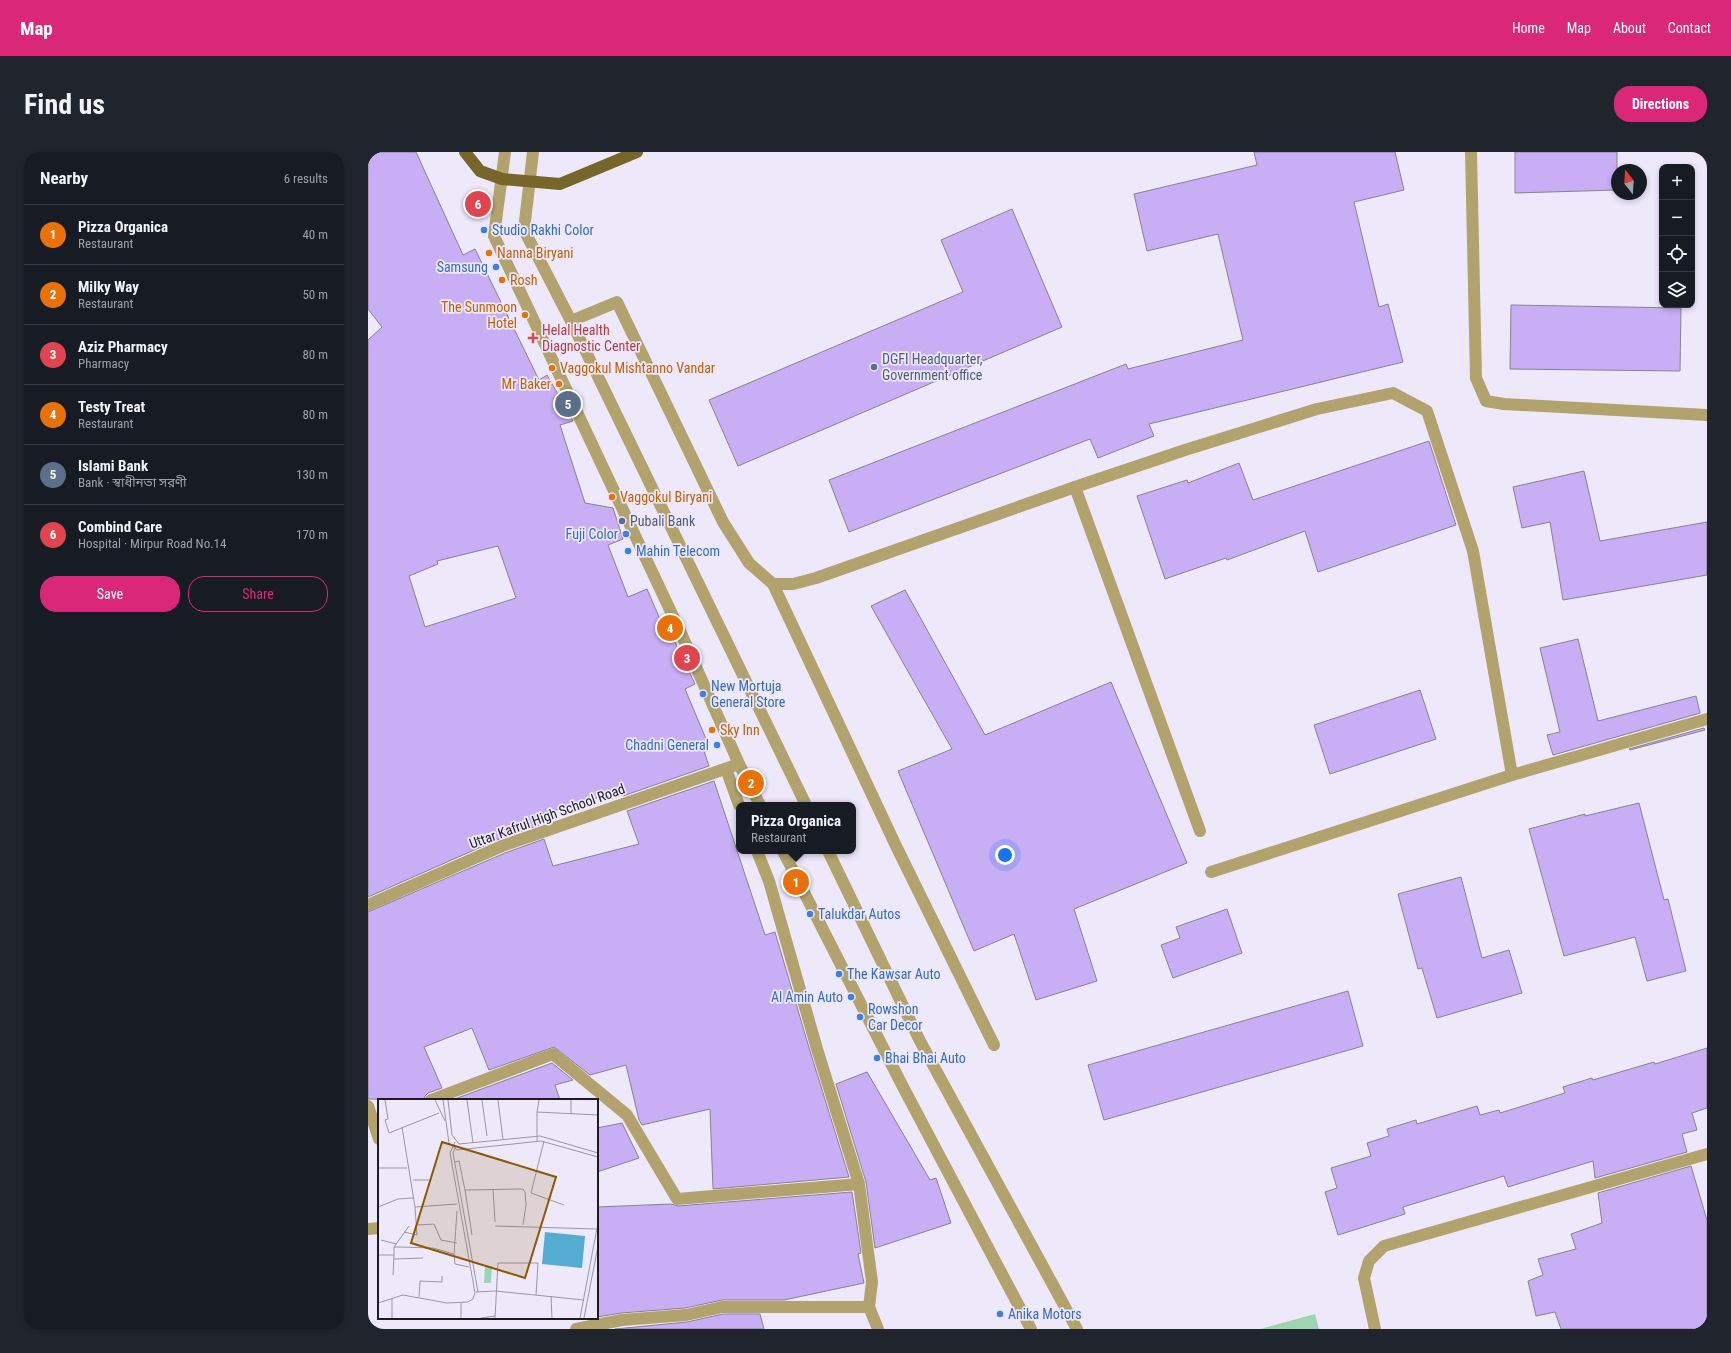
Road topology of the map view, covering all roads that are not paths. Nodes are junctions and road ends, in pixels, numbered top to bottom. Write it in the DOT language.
graph roads {
  1 [pos="464,152"];
  2 [pos="505,152"];
  3 [pos="533,152"];
  4 [pos="637,152"];
  5 [pos="1471,152"];
  6 [pos="502,179"];
  7 [pos="529,181"];
  8 [pos="571,321"];
  9 [pos="1707,415"];
  10 [pos="1075,487"];
  11 [pos="773,584"];
  12 [pos="1707,719"];
  13 [pos="739,764"];
  14 [pos="726,769"];
  15 [pos="1512,775"];
  16 [pos="739,802"];
  17 [pos="758,802"];
  18 [pos="805,802"];
  19 [pos="1200,831"];
  20 [pos="758,854"];
  21 [pos="785,854"];
  22 [pos="829,854"];
  23 [pos="1211,872"];
  24 [pos="368,905"];
  25 [pos="994,1045"];
  26 [pos="434,1099"];
  27 [pos="368,1106"];
  28 [pos="377,1120"];
  29 [pos="1707,1154"];
  30 [pos="859,1184"];
  31 [pos="378,1228"];
  32 [pos="368,1230"];
  33 [pos="869,1307"];
  34 [pos="576,1329"];
  35 [pos="878,1329"];
  36 [pos="1031,1329"];
  37 [pos="1077,1329"];
  38 [pos="1375,1329"];
  1 -- 6 [label="main road"];
  2 -- 6 [label="street"];
  3 -- 7 [label="street"];
  4 -- 7 [label="main road"];
  5 -- 9 [label="street"];
  6 -- 7 [label="main road"];
  6 -- 13 [label="street"];
  7 -- 8 [label="street"];
  8 -- 11 [label="street"];
  8 -- 18 [label="street"];
  10 -- 11 [label="street"];
  10 -- 15 [label="street"];
  10 -- 19 [label="street"];
  11 -- 25 [label="street"];
  12 -- 15 [label="street"];
  13 -- 14 [label="street, Uttar Kafrul High School Road"];
  13 -- 17 [label="street"];
  14 -- 16 [label="street"];
  14 -- 24 [label="street, Uttar Kafrul High School Road"];
  15 -- 23 [label="street"];
  20 -- 30 [label="street"];
  21 -- 36 [label="street"];
  22 -- 37 [label="street"];
  26 -- 30 [label="street"];
  27 -- 28 [label="street"];
  29 -- 38 [label="street"];
  30 -- 33 [label="street"];
  31 -- 32 [label="street"];
  33 -- 34 [label="street"];
  33 -- 35 [label="street"];
}
